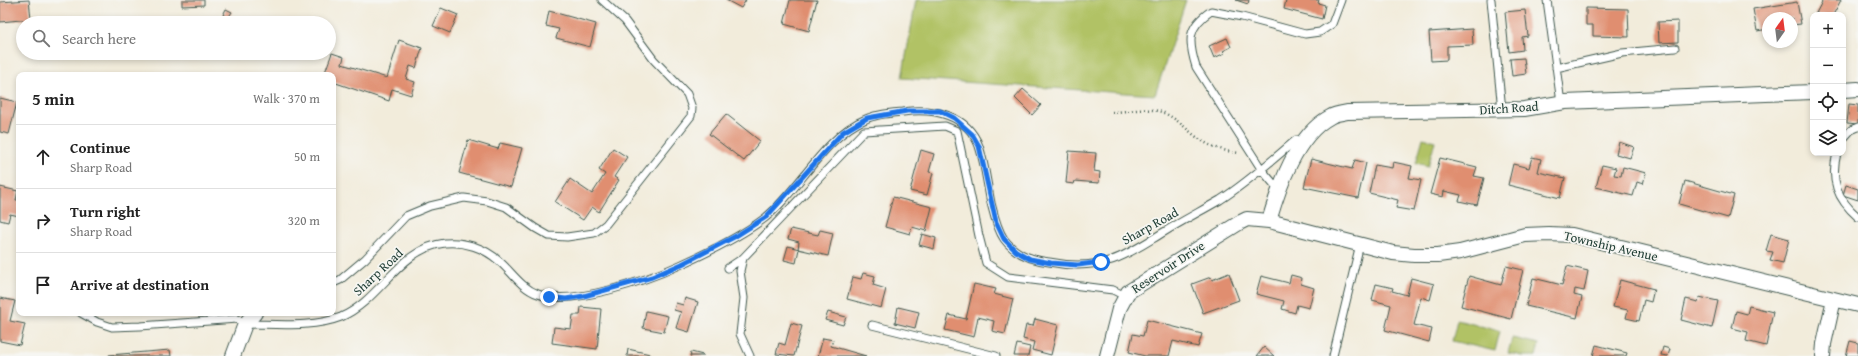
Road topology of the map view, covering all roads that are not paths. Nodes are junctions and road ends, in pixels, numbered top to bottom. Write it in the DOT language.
graph roads {
  1 [pos="602,0"];
  2 [pos="1341,0"];
  3 [pos="1491,0"];
  4 [pos="1547,0"];
  5 [pos="1675,48"];
  6 [pos="1556,68"];
  7 [pos="1858,89"];
  8 [pos="1846,90"];
  9 [pos="1810,92"];
  10 [pos="1562,103"];
  11 [pos="1502,110"];
  12 [pos="1858,128"];
  13 [pos="1846,136"];
  14 [pos="1304,140"];
  15 [pos="1837,156"];
  16 [pos="1262,170"];
  17 [pos="1278,189"];
  18 [pos="1858,218"];
  19 [pos="1269,221"];
  20 [pos="1360,244"];
  21 [pos="743,258"];
  22 [pos="728,268"];
  23 [pos="336,282"];
  24 [pos="1125,296"];
  25 [pos="1834,299"];
  26 [pos="1858,305"];
  27 [pos="86,316"];
  28 [pos="252,316"];
  29 [pos="245,324"];
  30 [pos="872,325"];
  31 [pos="233,356"];
  32 [pos="750,356"];
  33 [pos="996,356"];
  34 [pos="1107,356"];
  35 [pos="1333,356"];
  36 [pos="1823,356"];
  1 -- 23 [label="lane"];
  2 -- 16 [label="lane"];
  3 -- 11 [label="lane"];
  4 -- 6 [label="lane"];
  5 -- 6 [label="lane"];
  6 -- 10 [label="lane"];
  7 -- 8 [label="street"];
  9 -- 10 [label="street, Ditch Road"];
  10 -- 11 [label="street, Ditch Road"];
  11 -- 14 [label="street, Ditch Road"];
  12 -- 13 [label="lane"];
  14 -- 16 [label="lane, Sharp Road"];
  14 -- 17 [label="street, Ditch Road"];
  15 -- 18 [label="lane"];
  16 -- 17 [label="lane"];
  16 -- 29 [label="lane, Sharp Road"];
  17 -- 19 [label="street, Ditch Road"];
  19 -- 20 [label="street, Township Avenue"];
  19 -- 24 [label="street, Reservoir Drive"];
  20 -- 25 [label="street, Township Avenue"];
  20 -- 35 [label="lane"];
  21 -- 22 [label="lane"];
  21 -- 24 [label="lane"];
  21 -- 32 [label="lane"];
  24 -- 34 [label="street, Reservoir Drive"];
  25 -- 26 [label="street, Township Avenue"];
  25 -- 36 [label="street"];
  27 -- 29 [label="lane, Sharp Road"];
  28 -- 29 [label="street"];
  29 -- 31 [label="street"];
  30 -- 33 [label="lane"];
}
